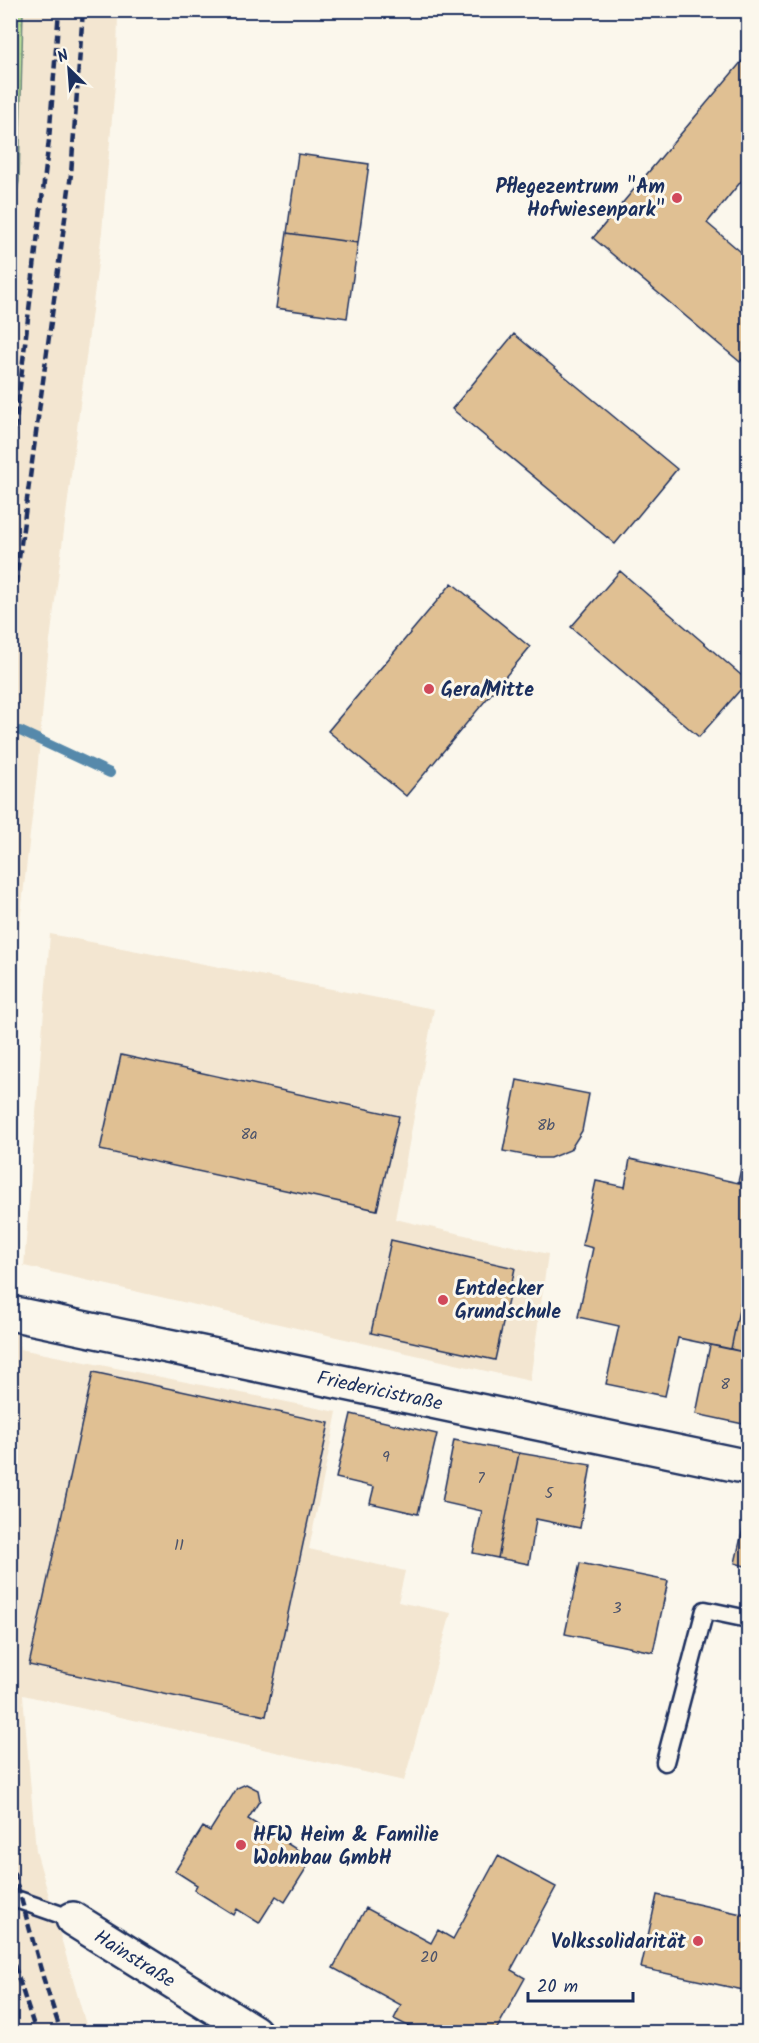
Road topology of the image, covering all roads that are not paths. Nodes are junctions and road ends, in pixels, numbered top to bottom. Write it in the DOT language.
graph roads {
  1 [pos="10,1313"];
  2 [pos="748,1467"];
  3 [pos="748,1619"];
  4 [pos="665,1762"];
  5 [pos="10,1897"];
  6 [pos="73,1919"];
  7 [pos="254,2032"];
  1 -- 2 [label="street, Friedericistraße"];
  3 -- 4 [label="lane"];
  5 -- 6 [label="lane, Hainstraße"];
  6 -- 7 [label="street, Hainstraße"];
}
